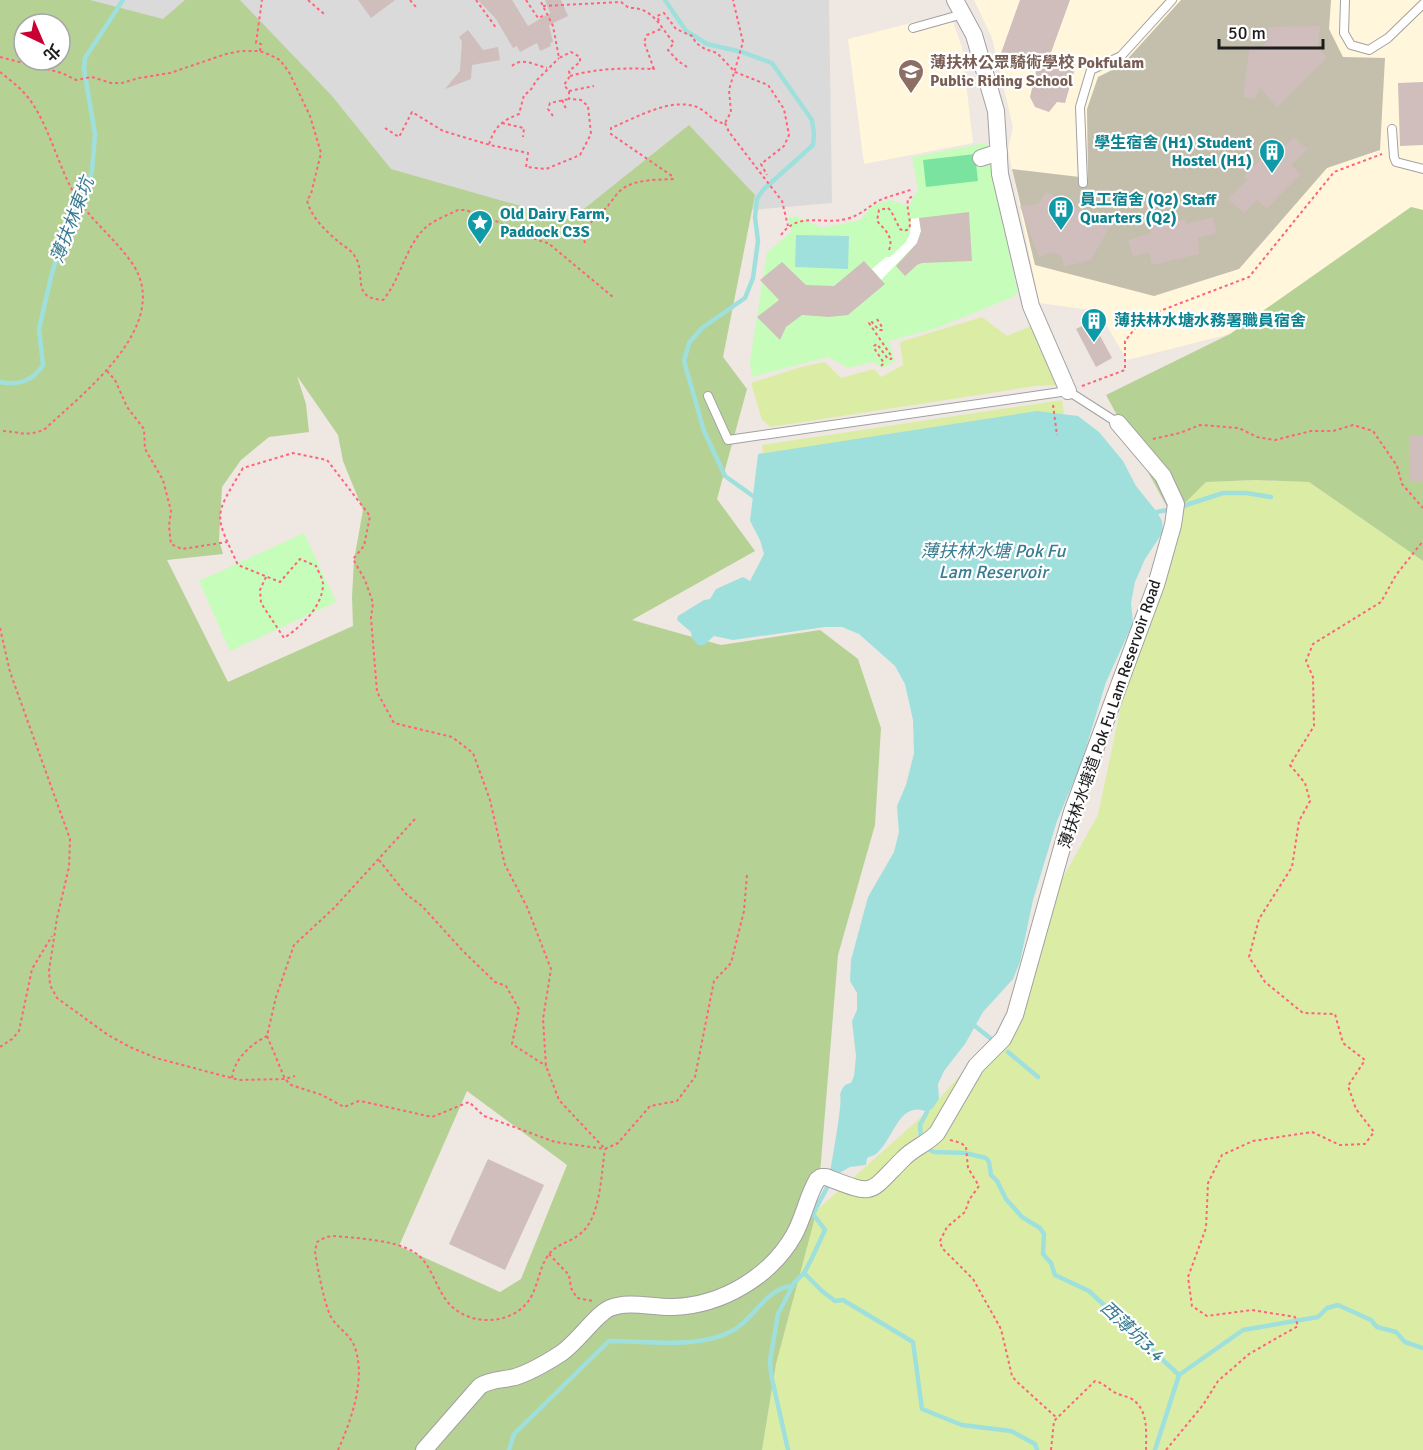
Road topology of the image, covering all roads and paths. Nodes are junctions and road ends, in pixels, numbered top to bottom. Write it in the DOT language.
graph roads {
  1 [pos="262,0"];
  2 [pos="308,0"];
  3 [pos="410,0"];
  4 [pos="476,0"];
  5 [pos="526,0"];
  6 [pos="540,0"];
  7 [pos="733,0"];
  8 [pos="1172,0"];
  9 [pos="1345,0"];
  10 [pos="1423,4"];
  11 [pos="543,6"];
  12 [pos="416,7"];
  13 [pos="959,7"];
  14 [pos="324,14"];
  15 [pos="546,14"];
  16 [pos="659,21"];
  17 [pos="663,28"];
  18 [pos="913,28"];
  19 [pos="497,29"];
  20 [pos="260,51"];
  21 [pos="0,57"];
  22 [pos="559,58"];
  23 [pos="512,66"];
  24 [pos="687,67"];
  25 [pos="547,68"];
  26 [pos="736,70"];
  27 [pos="0,72"];
  28 [pos="570,76"];
  29 [pos="594,86"];
  30 [pos="568,91"];
  31 [pos="569,99"];
  32 [pos="562,100"];
  33 [pos="567,111"];
  34 [pos="553,116"];
  35 [pos="502,123"];
  36 [pos="725,123"];
  37 [pos="385,128"];
  38 [pos="1392,129"];
  39 [pos="523,137"];
  40 [pos="489,144"];
  41 [pos="1394,150"];
  42 [pos="999,152"];
  43 [pos="981,158"];
  44 [pos="1423,169"];
  45 [pos="767,175"];
  46 [pos="1083,183"];
  47 [pos="913,189"];
  48 [pos="913,196"];
  49 [pos="788,226"];
  50 [pos="781,235"];
  51 [pos="585,243"];
  52 [pos="890,250"];
  53 [pos="613,297"];
  54 [pos="877,319"];
  55 [pos="881,366"];
  56 [pos="107,370"];
  57 [pos="1060,392"];
  58 [pos="708,396"];
  59 [pos="1118,423"];
  60 [pos="0,431"];
  61 [pos="1057,435"];
  62 [pos="1151,439"];
  63 [pos="1423,508"];
  64 [pos="1423,541"];
  65 [pos="227,542"];
  66 [pos="266,577"];
  67 [pos="0,628"];
  68 [pos="415,819"];
  69 [pos="378,860"];
  70 [pos="747,874"];
  71 [pos="54,933"];
  72 [pos="267,1036"];
  73 [pos="0,1047"];
  74 [pos="546,1066"];
  75 [pos="295,1076"];
  76 [pos="232,1078"];
  77 [pos="285,1079"];
  78 [pos="928,1140"];
  79 [pos="604,1149"];
  80 [pos="549,1254"];
  81 [pos="606,1311"];
  82 [pos="1057,1418"];
  83 [pos="338,1450"];
  84 [pos="424,1450"];
  85 [pos="1051,1450"];
  86 [pos="1146,1450"];
  87 [pos="1166,1450"];
  1 -- 20 [label="path"];
  2 -- 14 [label="path"];
  3 -- 12 [label="path"];
  4 -- 19 [label="path"];
  5 -- 15 [label="path"];
  6 -- 11 [label="path"];
  7 -- 26 [label="path"];
  8 -- 46 [label="lane"];
  9 -- 10 [label="lane"];
  11 -- 15 [label="path"];
  11 -- 16 [label="path"];
  13 -- 18 [label="lane"];
  13 -- 42 [label="street"];
  15 -- 22 [label="path"];
  16 -- 17 [label="path"];
  16 -- 26 [label="path"];
  17 -- 24 [label="path"];
  17 -- 28 [label="path"];
  20 -- 21 [label="path"];
  20 -- 53 [label="path"];
  22 -- 25 [label="path"];
  22 -- 28 [label="path"];
  23 -- 25 [label="path"];
  25 -- 35 [label="path"];
  26 -- 36 [label="path"];
  26 -- 45 [label="path"];
  27 -- 56 [label="path"];
  28 -- 30 [label="path"];
  29 -- 30 [label="path"];
  30 -- 31 [label="path"];
  31 -- 32 [label="path"];
  31 -- 40 [label="path"];
  32 -- 33 [label="path"];
  32 -- 34 [label="path"];
  35 -- 39 [label="path"];
  35 -- 40 [label="path"];
  36 -- 49 [label="path"];
  36 -- 51 [label="path"];
  37 -- 40 [label="path"];
  38 -- 41 [label="lane"];
  41 -- 44 [label="lane"];
  41 -- 57 [label="path"];
  42 -- 43 [label="street"];
  42 -- 57 [label="street"];
  47 -- 49 [label="path"];
  48 -- 52 [label="path"];
  49 -- 50 [label="path"];
  54 -- 55 [label="path"];
  56 -- 60 [label="path"];
  56 -- 65 [label="path"];
  57 -- 58 [label="lane"];
  57 -- 59 [label="lane, 薄扶林水塘道 Pok Fu Lam Reservoir Road"];
  57 -- 61 [label="path"];
  59 -- 78 [label="street, 薄扶林水塘道 Pok Fu Lam Reservoir Road"];
  62 -- 63 [label="path"];
  64 -- 87 [label="path"];
  65 -- 66 [label="path"];
  65 -- 74 [label="path"];
  66 -- 66 [label="path"];
  67 -- 71 [label="path"];
  68 -- 69 [label="path"];
  69 -- 72 [label="path"];
  69 -- 74 [label="path"];
  70 -- 79 [label="path"];
  71 -- 73 [label="path"];
  71 -- 76 [label="path"];
  72 -- 76 [label="path"];
  72 -- 77 [label="path"];
  74 -- 79 [label="path"];
  75 -- 77 [label="path"];
  76 -- 77 [label="path"];
  77 -- 79 [label="path"];
  78 -- 81 [label="street, 薄扶林水塘道 Pok Fu Lam Reservoir Road"];
  78 -- 82 [label="path"];
  79 -- 80 [label="path"];
  80 -- 81 [label="path"];
  80 -- 83 [label="path"];
  81 -- 84 [label="street"];
  82 -- 85 [label="path"];
  82 -- 86 [label="path"];
}
